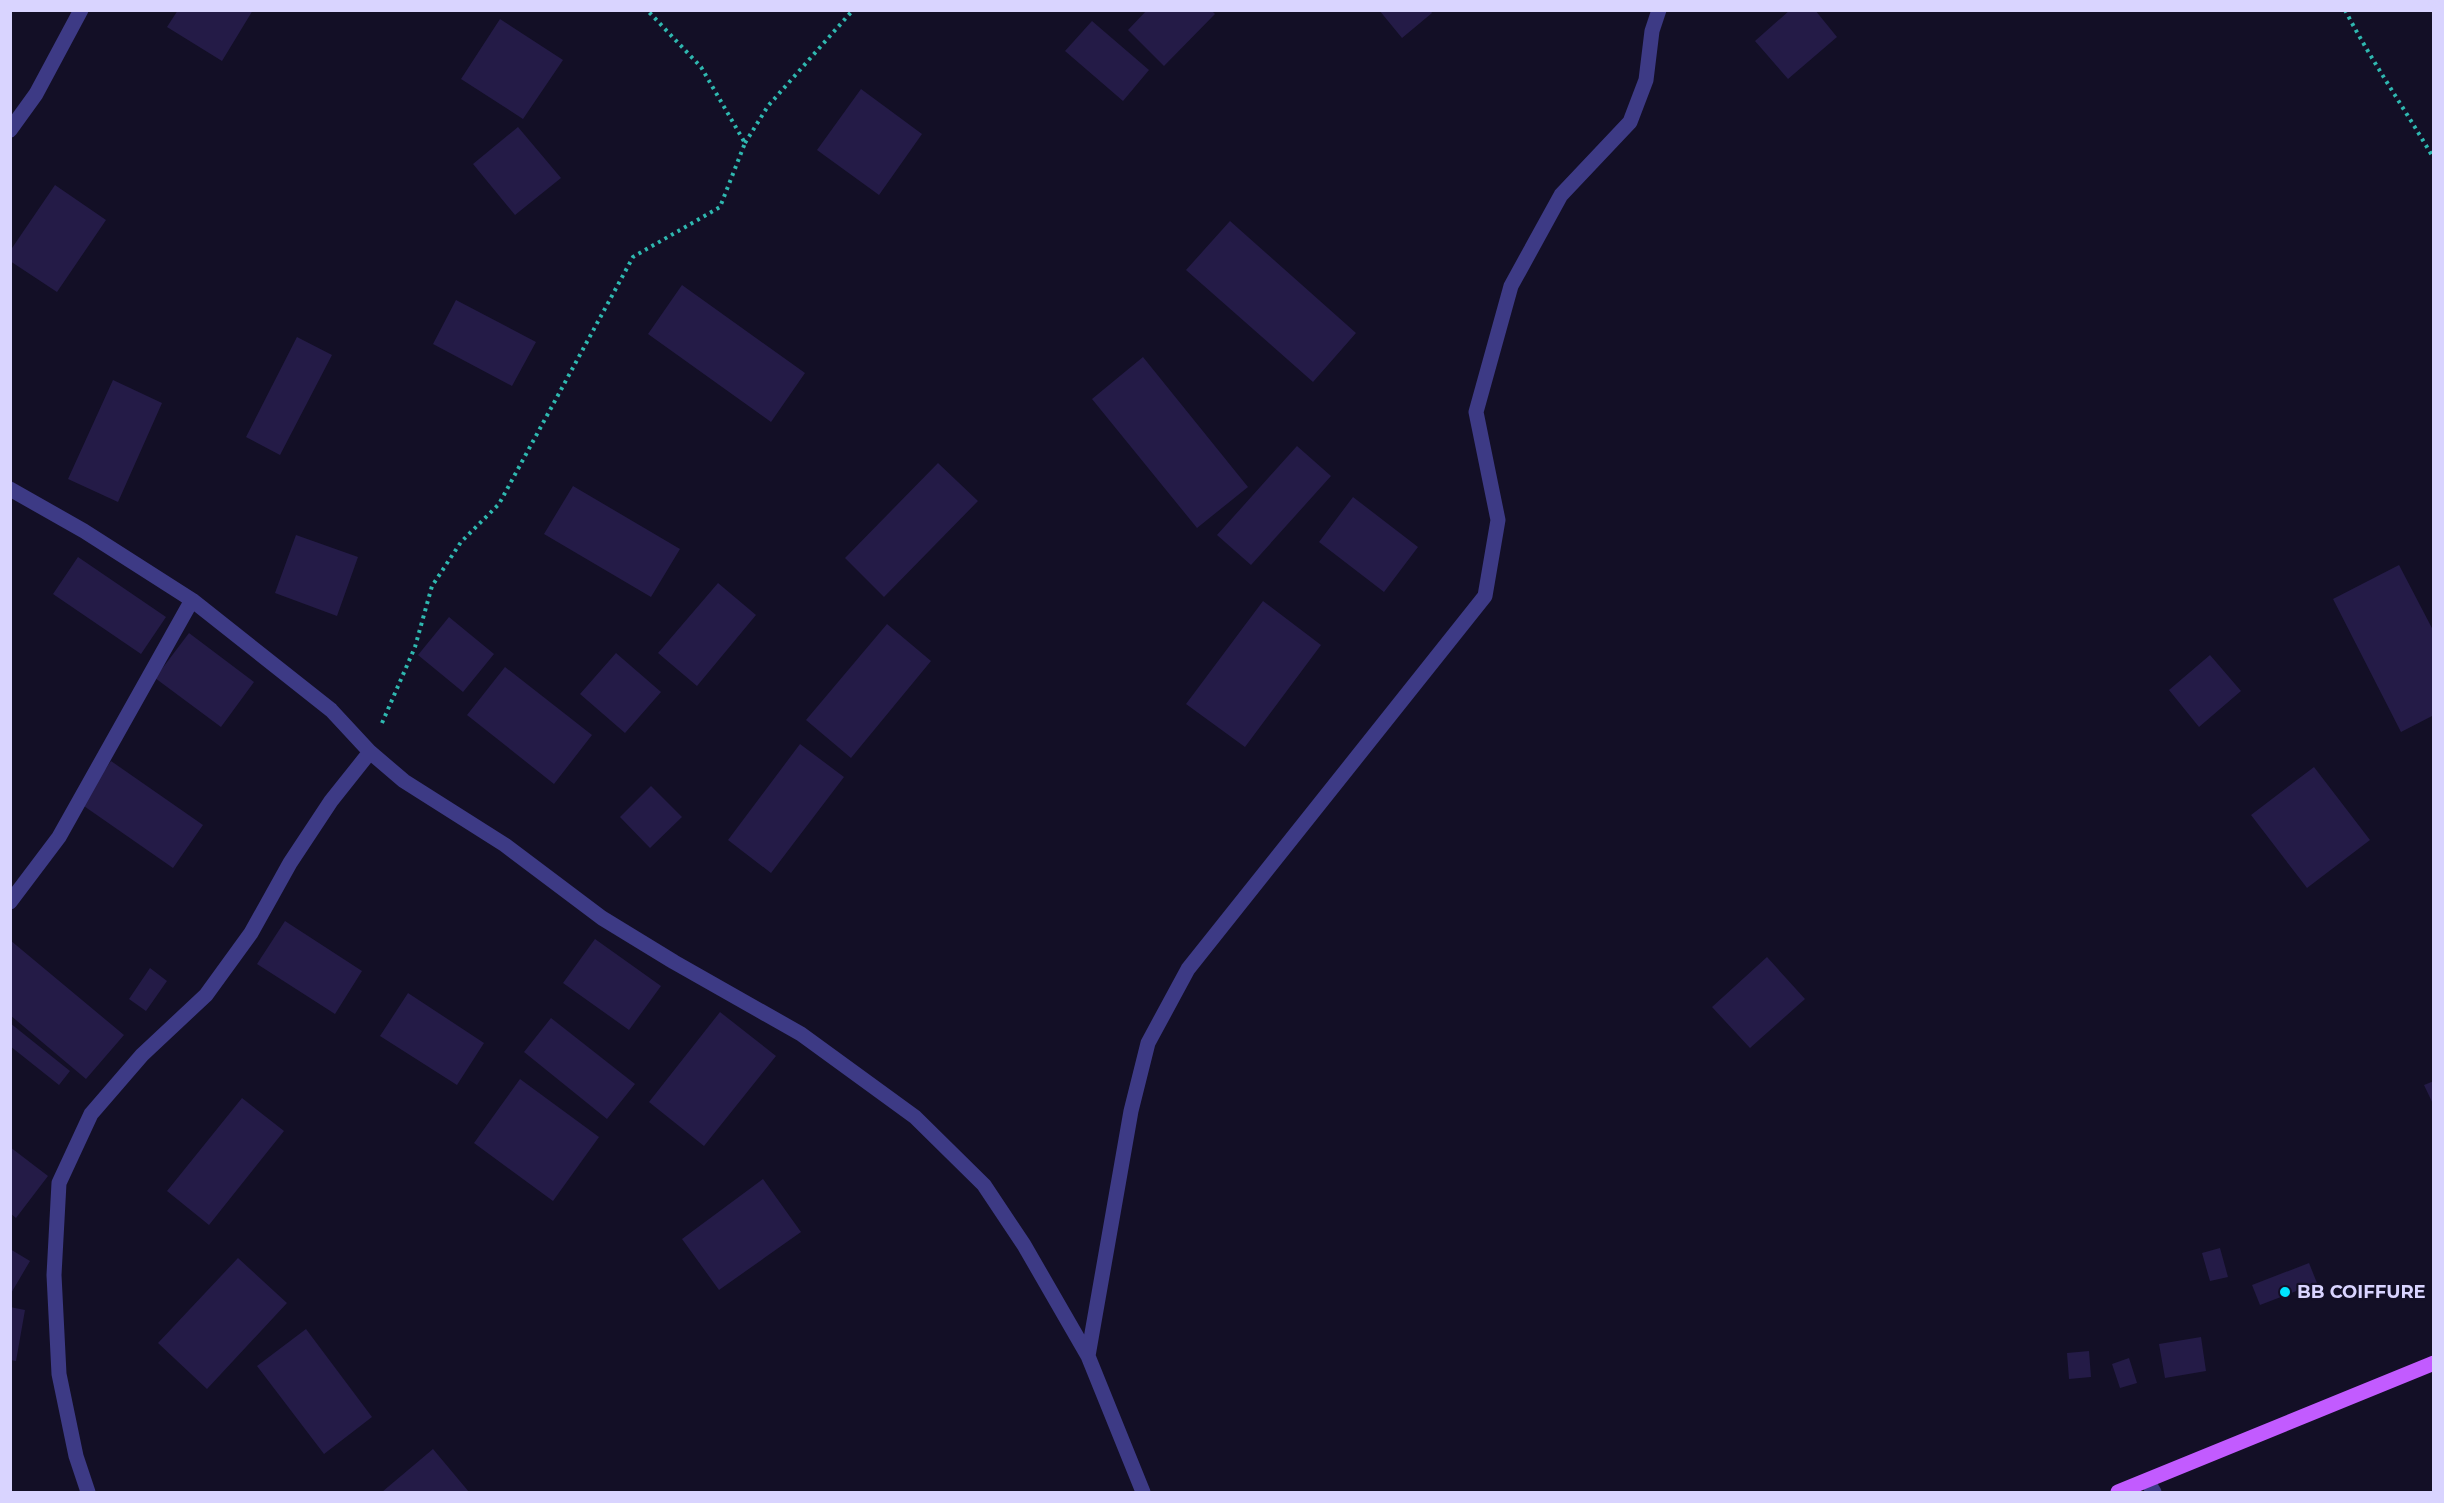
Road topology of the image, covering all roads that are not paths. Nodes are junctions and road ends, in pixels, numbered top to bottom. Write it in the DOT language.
graph roads {
  1 [pos="81,10"];
  2 [pos="1659,10"];
  3 [pos="10,130"];
  4 [pos="10,489"];
  5 [pos="192,600"];
  6 [pos="370,752"];
  7 [pos="10,902"];
  8 [pos="1088,1356"];
  9 [pos="2433,1363"];
  10 [pos="2150,1487"];
  11 [pos="88,1492"];
  12 [pos="1143,1492"];
  13 [pos="2118,1492"];
  1 -- 3 [label="street"];
  2 -- 8 [label="street"];
  4 -- 5 [label="street"];
  5 -- 6 [label="street"];
  5 -- 7 [label="street"];
  6 -- 8 [label="street"];
  6 -- 11 [label="street"];
  8 -- 12 [label="street"];
  9 -- 10 [label="main road"];
  10 -- 13 [label="main road"];
}
